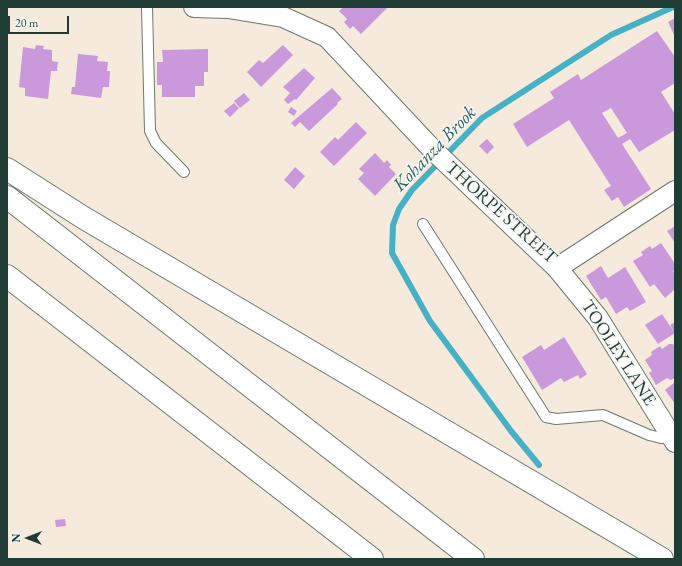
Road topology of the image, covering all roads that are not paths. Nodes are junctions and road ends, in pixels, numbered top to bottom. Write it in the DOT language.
graph roads {
  1 [pos="147,7"];
  2 [pos="194,7"];
  3 [pos="7,169"];
  4 [pos="184,172"];
  5 [pos="675,191"];
  6 [pos="7,197"];
  7 [pos="423,224"];
  8 [pos="557,268"];
  9 [pos="7,276"];
  10 [pos="674,439"];
  11 [pos="372,559"];
  12 [pos="473,559"];
  13 [pos="662,559"];
  1 -- 4 [label="lane"];
  2 -- 8 [label="street, THORPE STREET"];
  3 -- 13 [label="highway"];
  5 -- 8 [label="street, THORPE STREET"];
  6 -- 12 [label="highway"];
  7 -- 10 [label="lane"];
  8 -- 10 [label="street, TOOLEY LANE"];
  9 -- 11 [label="highway"];
}
